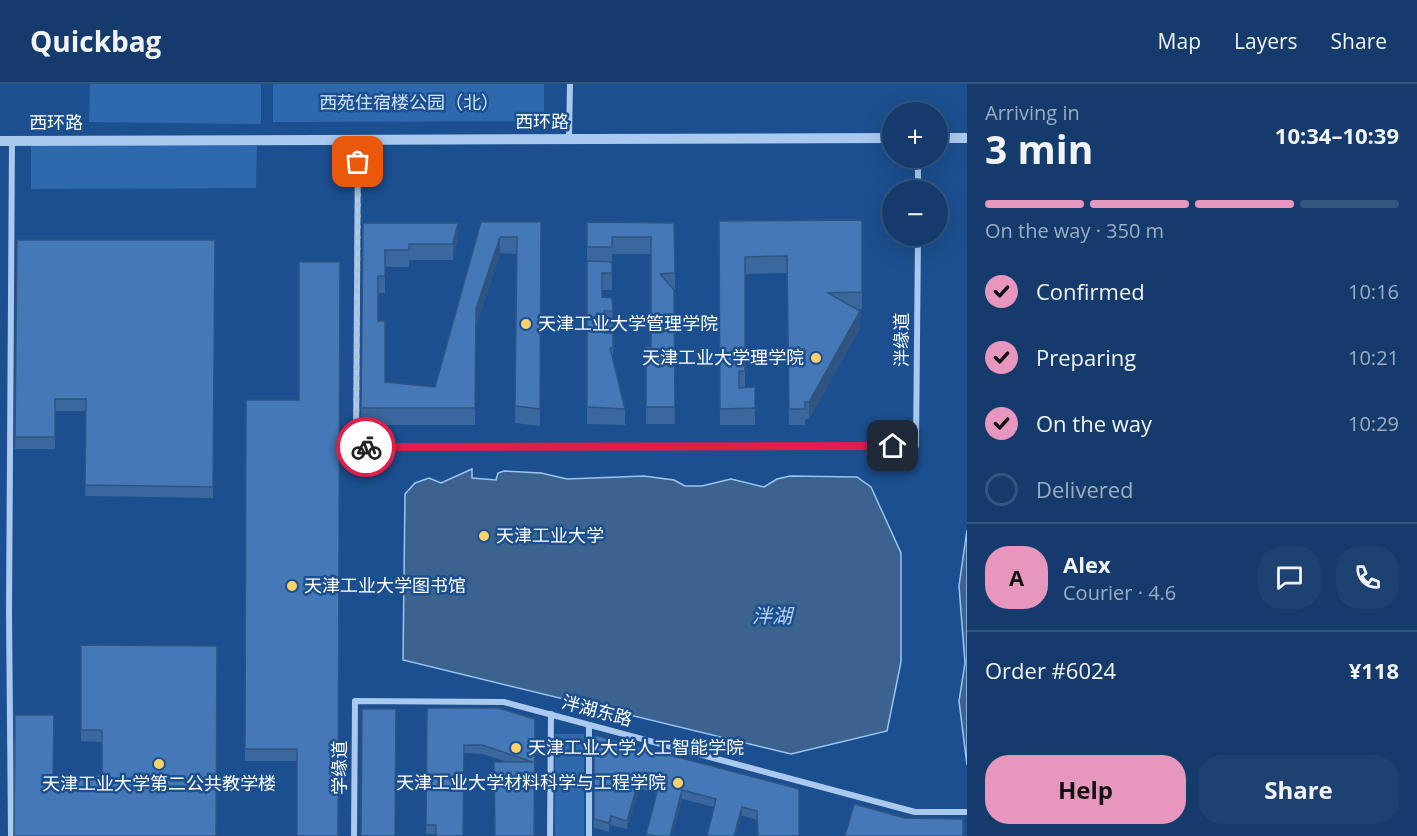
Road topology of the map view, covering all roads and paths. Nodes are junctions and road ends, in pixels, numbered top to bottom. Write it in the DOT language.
graph roads {
  1 [pos="570,84"];
  2 [pos="569,138"];
  3 [pos="882,138"];
  4 [pos="948,138"];
  5 [pos="967,138"];
  6 [pos="358,139"];
  7 [pos="12,140"];
  8 [pos="0,141"];
  9 [pos="918,246"];
  10 [pos="355,701"];
  11 [pos="551,714"];
  12 [pos="589,725"];
  13 [pos="967,812"];
  14 [pos="10,836"];
  15 [pos="354,836"];
  16 [pos="550,836"];
  17 [pos="589,836"];
  1 -- 2 [label="street"];
  2 -- 3 [label="street, 西环路"];
  2 -- 6 [label="street, 西环路"];
  4 -- 5 [label="street"];
  6 -- 7 [label="street, 西环路"];
  6 -- 9 [label="street, 泮缘道"];
  7 -- 8 [label="street, 西环路"];
  7 -- 14 [label="street"];
  10 -- 11 [label="street, 泮湖东路"];
  10 -- 15 [label="street, 学缘道"];
  11 -- 12 [label="street, 泮湖东路"];
  11 -- 16 [label="street"];
  12 -- 13 [label="street, 泮湖东路"];
  12 -- 17 [label="street"];
}
